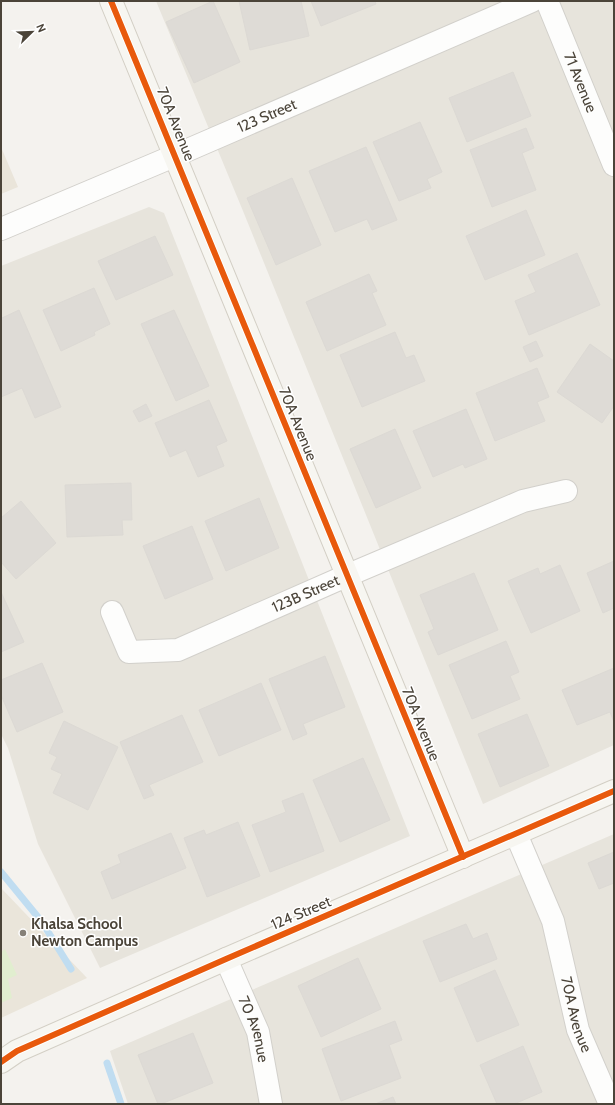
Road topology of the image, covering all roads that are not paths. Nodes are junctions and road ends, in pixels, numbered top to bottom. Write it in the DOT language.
graph roads {
  1 [pos="111,1"];
  2 [pos="532,1"];
  3 [pos="547,1"];
  4 [pos="174,156"];
  5 [pos="614,165"];
  6 [pos="1,229"];
  7 [pos="566,491"];
  8 [pos="346,576"];
  9 [pos="112,612"];
  10 [pos="614,791"];
  11 [pos="516,834"];
  12 [pos="462,857"];
  13 [pos="226,959"];
  14 [pos="6,1056"];
  15 [pos="271,1104"];
  16 [pos="610,1104"];
  1 -- 4 [label="street, 70A Avenue"];
  2 -- 4 [label="street, 123 Street"];
  3 -- 5 [label="street, 71 Avenue"];
  4 -- 6 [label="street, 123 Street"];
  4 -- 8 [label="street, 70A Avenue"];
  7 -- 8 [label="street, 123B Street"];
  8 -- 9 [label="street, 123B Street"];
  8 -- 12 [label="street, 70A Avenue"];
  10 -- 11 [label="street, 124 Street"];
  11 -- 12 [label="street, 124 Street"];
  11 -- 16 [label="street, 70A Avenue"];
  12 -- 13 [label="street, 124 Street"];
  13 -- 14 [label="street, 124 Street"];
  13 -- 15 [label="street, 70 Avenue"];
}
